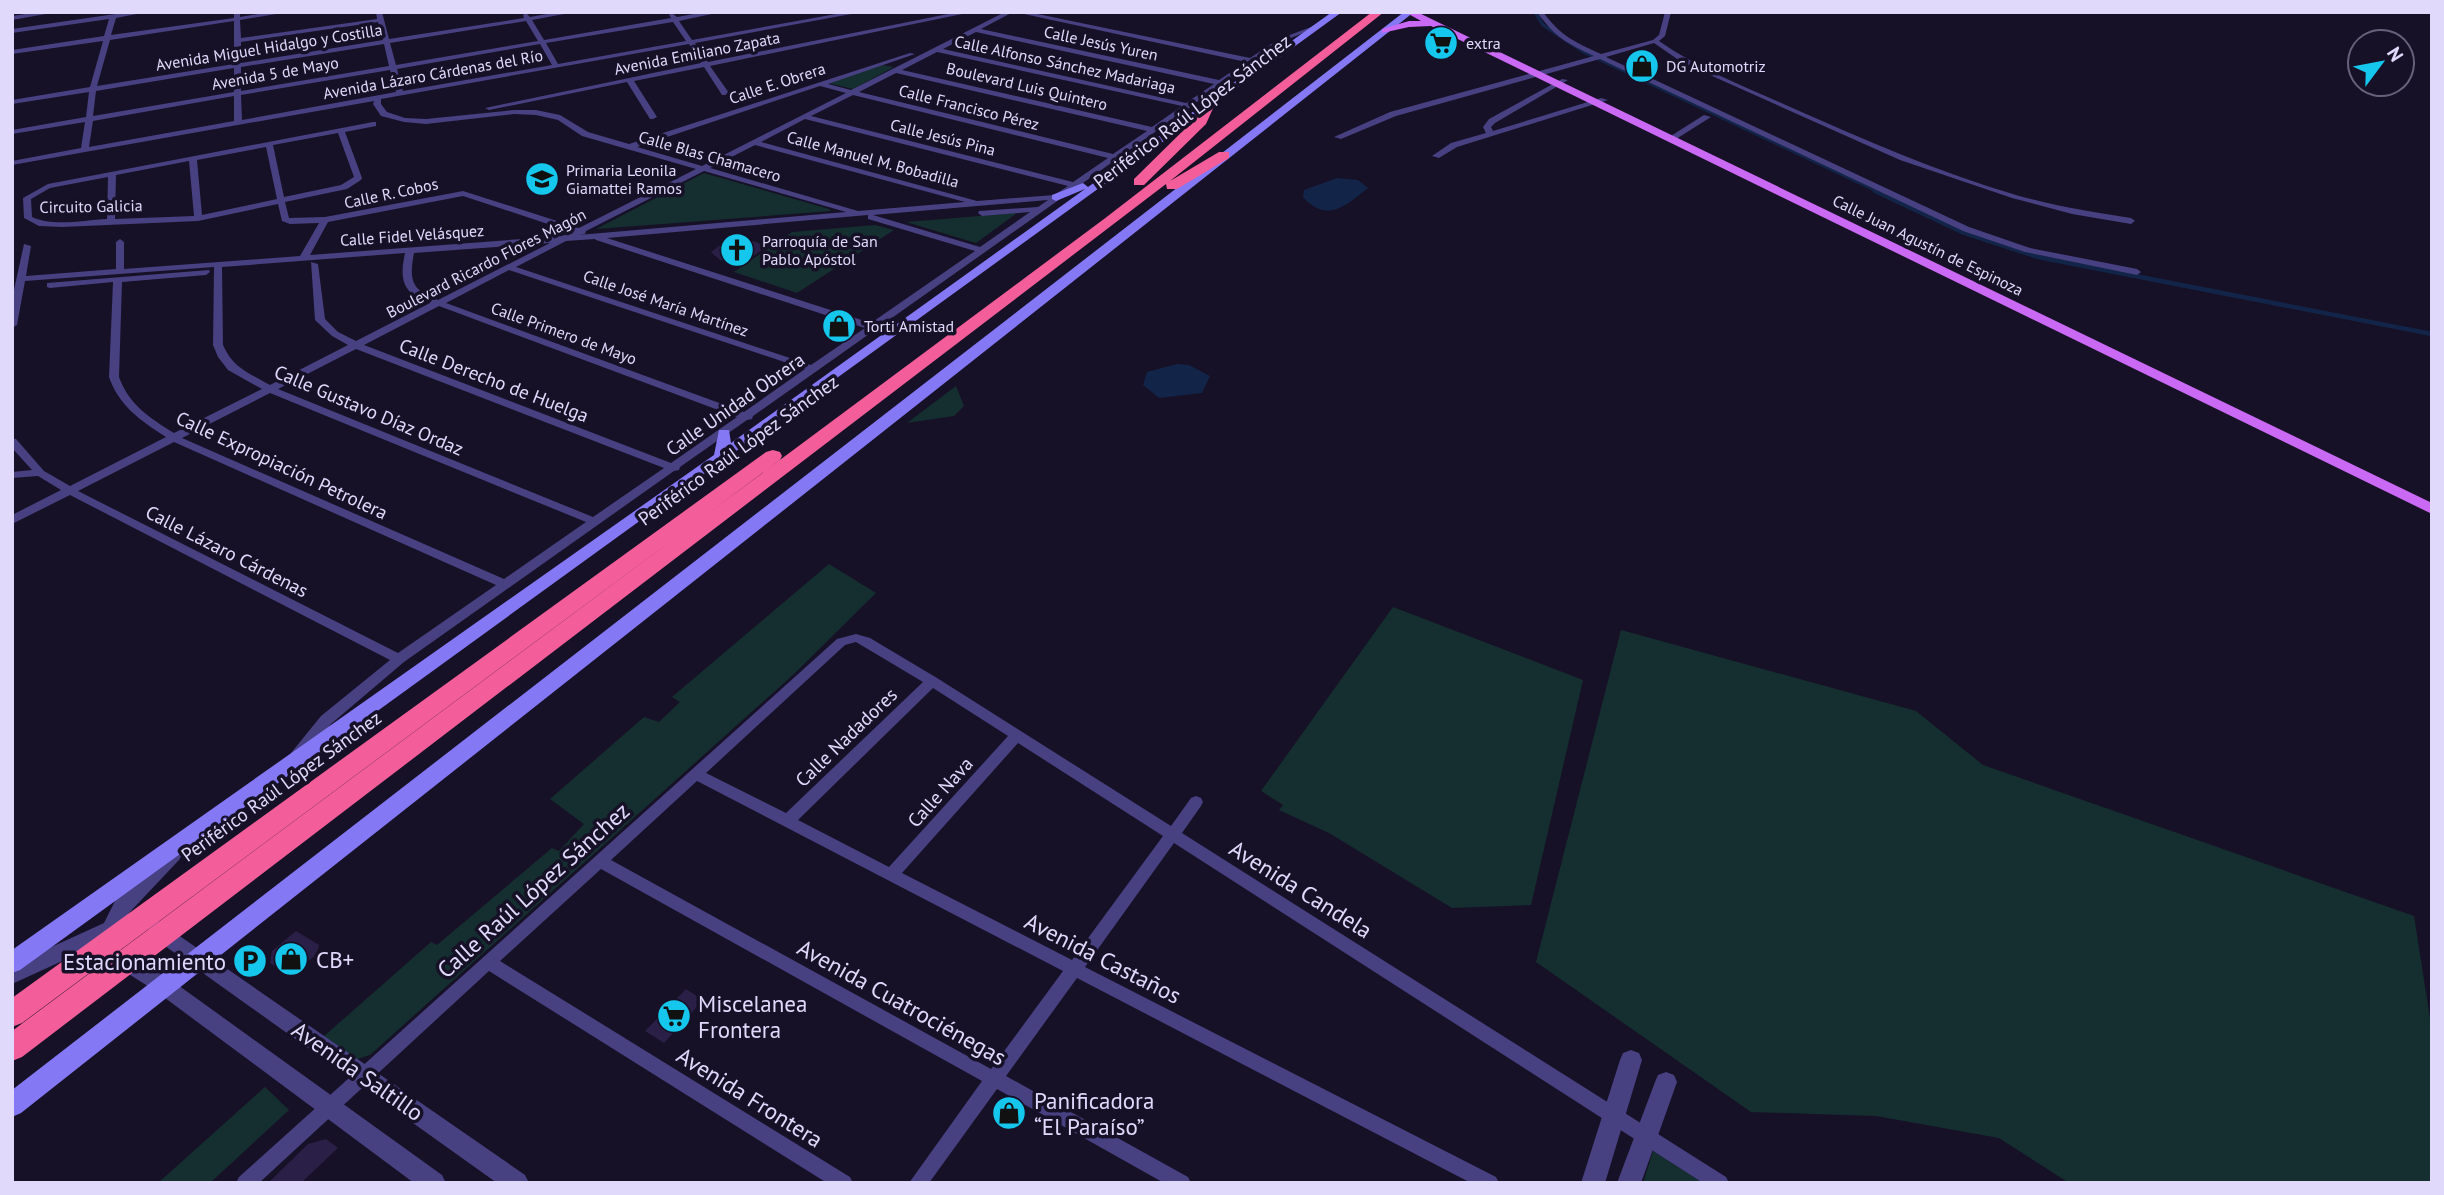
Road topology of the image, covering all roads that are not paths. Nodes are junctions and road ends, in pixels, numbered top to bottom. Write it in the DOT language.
graph roads {
  1 [pos="54,12"];
  2 [pos="144,12"];
  3 [pos="285,12"];
  4 [pos="572,12"];
  5 [pos="670,12"];
  6 [pos="718,12"];
  7 [pos="859,12"];
  8 [pos="970,12"];
  9 [pos="1010,12"];
  10 [pos="1017,12"];
  11 [pos="1350,12"];
  12 [pos="1365,12"];
  13 [pos="1380,12"];
  14 [pos="1409,12"];
  15 [pos="1424,12"];
  16 [pos="1539,12"];
  17 [pos="1668,12"];
  18 [pos="1336,14"];
  19 [pos="237,16"];
  20 [pos="380,16"];
  21 [pos="526,16"];
  22 [pos="113,17"];
  23 [pos="12,18"];
  24 [pos="675,20"];
  25 [pos="1321,25"];
  26 [pos="1437,26"];
  27 [pos="1389,28"];
  28 [pos="975,30"];
  29 [pos="12,32"];
  30 [pos="106,38"];
  31 [pos="237,41"];
  32 [pos="1655,41"];
  33 [pos="387,42"];
  34 [pos="542,42"];
  35 [pos="691,42"];
  36 [pos="934,49"];
  37 [pos="12,52"];
  38 [pos="1596,55"];
  39 [pos="1253,61"];
  40 [pos="708,65"];
  41 [pos="237,66"];
  42 [pos="556,66"];
  43 [pos="393,67"];
  44 [pos="894,70"];
  45 [pos="1540,72"];
  46 [pos="630,81"];
  47 [pos="1561,82"];
  48 [pos="1221,83"];
  49 [pos="818,84"];
  50 [pos="93,89"];
  51 [pos="853,92"];
  52 [pos="725,93"];
  53 [pos="237,94"];
  54 [pos="400,94"];
  55 [pos="378,98"];
  56 [pos="1600,101"];
  57 [pos="12,102"];
  58 [pos="1209,104"];
  59 [pos="1190,106"];
  60 [pos="1233,116"];
  61 [pos="653,117"];
  62 [pos="804,117"];
  63 [pos="1707,117"];
  64 [pos="89,119"];
  65 [pos="429,120"];
  66 [pos="237,123"];
  67 [pos="373,124"];
  68 [pos="341,130"];
  69 [pos="1154,130"];
  70 [pos="12,132"];
  71 [pos="1490,132"];
  72 [pos="1338,137"];
  73 [pos="1674,137"];
  74 [pos="754,142"];
  75 [pos="269,144"];
  76 [pos="629,147"];
  77 [pos="85,150"];
  78 [pos="1224,155"];
  79 [pos="1436,156"];
  80 [pos="193,159"];
  81 [pos="1120,161"];
  82 [pos="12,163"];
  83 [pos="702,169"];
  84 [pos="112,174"];
  85 [pos="1139,182"];
  86 [pos="1074,185"];
  87 [pos="1056,197"];
  88 [pos="280,201"];
  89 [pos="984,204"];
  90 [pos="1040,209"];
  91 [pos="863,215"];
  92 [pos="198,218"];
  93 [pos="324,220"];
  94 [pos="881,220"];
  95 [pos="2131,221"];
  96 [pos="111,222"];
  97 [pos="1109,222"];
  98 [pos="578,231"];
  99 [pos="592,236"];
  100 [pos="563,239"];
  101 [pos="608,241"];
  102 [pos="120,242"];
  103 [pos="551,245"];
  104 [pos="27,246"];
  105 [pos="981,250"];
  106 [pos="409,253"];
  107 [pos="304,257"];
  108 [pos="314,264"];
  109 [pos="217,267"];
  110 [pos="508,267"];
  111 [pos="2137,272"];
  112 [pos="119,275"];
  113 [pos="19,283"];
  114 [pos="436,303"];
  115 [pos="12,325"];
  116 [pos="872,327"];
  117 [pos="356,345"];
  118 [pos="814,369"];
  119 [pos="270,389"];
  120 [pos="748,417"];
  121 [pos="724,433"];
  122 [pos="174,438"];
  123 [pos="12,441"];
  124 [pos="722,457"];
  125 [pos="674,468"];
  126 [pos="40,472"];
  127 [pos="12,475"];
  128 [pos="70,491"];
  129 [pos="2432,499"];
  130 [pos="2432,509"];
  131 [pos="12,520"];
  132 [pos="595,522"];
  133 [pos="505,584"];
  134 [pos="610,585"];
  135 [pos="856,638"];
  136 [pos="399,659"];
  137 [pos="932,681"];
  138 [pos="1017,736"];
  139 [pos="291,763"];
  140 [pos="696,774"];
  141 [pos="1196,802"];
  142 [pos="787,821"];
  143 [pos="193,833"];
  144 [pos="1171,836"];
  145 [pos="600,860"];
  146 [pos="891,875"];
  147 [pos="110,929"];
  148 [pos="199,958"];
  149 [pos="488,962"];
  150 [pos="12,963"];
  151 [pos="1074,969"];
  152 [pos="12,975"];
  153 [pos="164,986"];
  154 [pos="12,1014"];
  155 [pos="12,1048"];
  156 [pos="1631,1059"];
  157 [pos="363,1076"];
  158 [pos="994,1079"];
  159 [pos="1666,1082"];
  160 [pos="12,1105"];
  161 [pos="328,1107"];
  162 [pos="1614,1114"];
  163 [pos="1645,1134"];
  164 [pos="245,1183"];
  165 [pos="434,1183"];
  166 [pos="517,1183"];
  167 [pos="844,1183"];
  168 [pos="918,1183"];
  169 [pos="1182,1183"];
  170 [pos="1490,1183"];
  171 [pos="1592,1183"];
  172 [pos="1629,1183"];
  173 [pos="1720,1183"];
  1 -- 23 [label="street"];
  2 -- 22 [label="street"];
  3 -- 19 [label="street"];
  4 -- 21 [label="street, Avenida Miguel Hidalgo y Costilla"];
  5 -- 24 [label="street"];
  6 -- 24 [label="street, Avenida 5 de Mayo"];
  7 -- 35 [label="street, Avenida Lázaro Cárdenas del Río"];
  8 -- 40 [label="street, Avenida Emiliano Zapata"];
  9 -- 28 [label="street, Boulevard Ricardo Flores Magón"];
  10 -- 39 [label="street"];
  11 -- 18 [label="main road"];
  12 -- 60 [label="highway, Periférico Raúl López Sánchez"];
  13 -- 27 [label="main road"];
  13 -- 60 [label="highway, Periférico Raúl López Sánchez"];
  14 -- 26 [label="main road, Calle Juan Agustín de Espinoza"];
  14 -- 27 [label="main road"];
  15 -- 45 [label="main road, Calle Juan Agustín de Espinoza"];
  16 -- 38 [label="street"];
  17 -- 32 [label="street"];
  18 -- 25 [label="main road, Periférico Raúl López Sánchez"];
  19 -- 30 [label="street"];
  19 -- 31 [label="street"];
  20 -- 31 [label="street"];
  20 -- 33 [label="street"];
  21 -- 33 [label="street, Avenida Miguel Hidalgo y Costilla"];
  21 -- 34 [label="street"];
  22 -- 29 [label="street"];
  22 -- 30 [label="street"];
  24 -- 34 [label="street, Avenida 5 de Mayo"];
  24 -- 35 [label="street"];
  25 -- 39 [label="street, Calle Unidad Obrera"];
  25 -- 58 [label="main road, Periférico Raúl López Sánchez"];
  26 -- 27 [label="main road"];
  26 -- 45 [label="main road, Calle Juan Agustín de Espinoza"];
  27 -- 78 [label="main road"];
  28 -- 36 [label="street, Boulevard Ricardo Flores Magón"];
  28 -- 48 [label="street, Calle Jesús Yuren"];
  30 -- 37 [label="street"];
  30 -- 50 [label="street"];
  31 -- 41 [label="street"];
  32 -- 38 [label="street"];
  32 -- 95 [label="street"];
  33 -- 41 [label="street, Avenida Miguel Hidalgo y Costilla"];
  33 -- 43 [label="street"];
  34 -- 42 [label="street"];
  34 -- 43 [label="street, Avenida 5 de Mayo"];
  35 -- 40 [label="street"];
  35 -- 42 [label="street, Avenida Lázaro Cárdenas del Río"];
  36 -- 44 [label="street, Boulevard Ricardo Flores Magón"];
  36 -- 49 [label="street, Calle E. Obrera"];
  36 -- 59 [label="street, Calle Alfonso Sánchez Madariaga"];
  38 -- 45 [label="street"];
  38 -- 111 [label="street"];
  39 -- 48 [label="street, Calle Unidad Obrera"];
  40 -- 46 [label="street, Avenida Emiliano Zapata"];
  40 -- 52 [label="street"];
  41 -- 50 [label="street, Avenida Miguel Hidalgo y Costilla"];
  41 -- 53 [label="street"];
  42 -- 54 [label="street, Avenida Lázaro Cárdenas del Río"];
  43 -- 53 [label="street, Avenida 5 de Mayo"];
  43 -- 54 [label="street"];
  44 -- 51 [label="street, Boulevard Ricardo Flores Magón"];
  44 -- 69 [label="street, Boulevard Luis Quintero"];
  45 -- 47 [label="main road, Calle Juan Agustín de Espinoza"];
  45 -- 72 [label="street"];
  46 -- 61 [label="street"];
  46 -- 65 [label="street, Avenida Emiliano Zapata"];
  47 -- 56 [label="main road, Calle Juan Agustín de Espinoza"];
  47 -- 71 [label="street"];
  48 -- 59 [label="street, Calle Unidad Obrera"];
  49 -- 51 [label="street, Calle Francisco Pérez"];
  49 -- 76 [label="street, Calle E. Obrera"];
  50 -- 57 [label="street, Avenida Miguel Hidalgo y Costilla"];
  50 -- 64 [label="street"];
  51 -- 62 [label="street, Boulevard Ricardo Flores Magón"];
  51 -- 81 [label="street, Calle Francisco Pérez"];
  53 -- 64 [label="street, Avenida 5 de Mayo"];
  53 -- 66 [label="street"];
  54 -- 55 [label="street, Avenida Lázaro Cárdenas del Río"];
  55 -- 65 [label="street"];
  55 -- 66 [label="street, Avenida Lázaro Cárdenas del Río"];
  56 -- 71 [label="street"];
  56 -- 73 [label="main road, Calle Juan Agustín de Espinoza"];
  58 -- 81 [label="main road, Periférico Raúl López Sánchez"];
  58 -- 85 [label="highway"];
  59 -- 69 [label="street, Calle Unidad Obrera"];
  60 -- 85 [label="highway, Periférico Raúl López Sánchez"];
  60 -- 97 [label="highway, Periférico Raúl López Sánchez"];
  62 -- 74 [label="street, Boulevard Ricardo Flores Magón"];
  62 -- 86 [label="street, Calle Jesús Pina"];
  63 -- 73 [label="street"];
  64 -- 70 [label="street, Avenida 5 de Mayo"];
  64 -- 77 [label="street"];
  65 -- 76 [label="street, Calle Blas Chamacero"];
  66 -- 77 [label="street, Avenida Lázaro Cárdenas del Río"];
  67 -- 68 [label="street, Circuito Galicia"];
  68 -- 75 [label="street, Circuito Galicia"];
  68 -- 88 [label="street, Circuito Galicia"];
  69 -- 81 [label="street, Calle Unidad Obrera"];
  71 -- 79 [label="street"];
  73 -- 129 [label="main road, Calle Juan Agustín de Espinoza"];
  73 -- 130 [label="main road, Calle Juan Agustín de Espinoza"];
  74 -- 83 [label="street, Boulevard Ricardo Flores Magón"];
  74 -- 89 [label="street, Calle Manuel M. Bobadilla"];
  75 -- 80 [label="street, Circuito Galicia"];
  75 -- 88 [label="street"];
  76 -- 83 [label="street, Calle Blas Chamacero"];
  77 -- 82 [label="street, Avenida Lázaro Cárdenas del Río"];
  78 -- 97 [label="highway"];
  78 -- 148 [label="main road"];
  80 -- 84 [label="street, Circuito Galicia"];
  80 -- 92 [label="street"];
  81 -- 86 [label="street, Calle Unidad Obrera"];
  81 -- 87 [label="main road"];
  81 -- 124 [label="main road, Periférico Raúl López Sánchez"];
  83 -- 91 [label="street, Calle Blas Chamacero"];
  83 -- 98 [label="street, Boulevard Ricardo Flores Magón"];
  84 -- 96 [label="street"];
  84 -- 96 [label="street, Circuito Galicia"];
  85 -- 134 [label="highway, Periférico Raúl López Sánchez"];
  86 -- 87 [label="street, Calle Unidad Obrera"];
  87 -- 89 [label="street, Calle Fidel Velásquez"];
  87 -- 90 [label="street, Calle Unidad Obrera"];
  88 -- 92 [label="street, Circuito Galicia"];
  88 -- 93 [label="street, Calle R. Cobos"];
  89 -- 91 [label="street, Calle Fidel Velásquez"];
  90 -- 94 [label="street, Calle Fidel Velásquez"];
  90 -- 105 [label="street, Calle Unidad Obrera"];
  91 -- 94 [label="street, Calle Blas Chamacero"];
  91 -- 99 [label="street, Calle Fidel Velásquez"];
  92 -- 96 [label="street, Circuito Galicia"];
  93 -- 98 [label="street, Calle R. Cobos"];
  93 -- 107 [label="street, Calle R. Cobos"];
  94 -- 101 [label="street, Calle Fidel Velásquez"];
  94 -- 105 [label="street, Calle Blas Chamacero"];
  97 -- 134 [label="highway, Periférico Raúl López Sánchez"];
  98 -- 99 [label="street"];
  98 -- 100 [label="street, Boulevard Ricardo Flores Magón"];
  99 -- 100 [label="street, Calle Fidel Velásquez"];
  99 -- 101 [label="street"];
  100 -- 103 [label="street, Boulevard Ricardo Flores Magón"];
  100 -- 106 [label="street, Calle Fidel Velásquez"];
  101 -- 103 [label="street, Calle Fidel Velásquez"];
  101 -- 116 [label="street"];
  102 -- 112 [label="street"];
  103 -- 106 [label="street, Calle Fidel Velásquez"];
  103 -- 110 [label="street, Boulevard Ricardo Flores Magón"];
  104 -- 113 [label="street"];
  105 -- 116 [label="street, Calle Unidad Obrera"];
  106 -- 107 [label="street, Calle Fidel Velásquez"];
  106 -- 108 [label="street, Calle Fidel Velásquez"];
  106 -- 114 [label="street, Calle Primero de Mayo"];
  107 -- 109 [label="street, Calle Fidel Velásquez"];
  108 -- 109 [label="street, Calle Fidel Velásquez"];
  108 -- 117 [label="street, Calle Derecho de Huelga"];
  109 -- 112 [label="street, Calle Fidel Velásquez"];
  109 -- 119 [label="street, Calle Gustavo Díaz Ordaz"];
  110 -- 114 [label="street, Boulevard Ricardo Flores Magón"];
  110 -- 118 [label="street, Calle José María Martínez"];
  112 -- 113 [label="street, Calle Fidel Velásquez"];
  112 -- 122 [label="street, Calle Expropiación Petrolera"];
  113 -- 115 [label="street"];
  114 -- 117 [label="street, Boulevard Ricardo Flores Magón"];
  114 -- 120 [label="street, Calle Primero de Mayo"];
  116 -- 118 [label="street, Calle Unidad Obrera"];
  117 -- 119 [label="street, Boulevard Ricardo Flores Magón"];
  117 -- 125 [label="street, Calle Derecho de Huelga"];
  118 -- 120 [label="street, Calle Unidad Obrera"];
  119 -- 122 [label="street, Boulevard Ricardo Flores Magón"];
  119 -- 132 [label="street, Calle Gustavo Díaz Ordaz"];
  120 -- 121 [label="street, Calle Unidad Obrera"];
  121 -- 124 [label="main road"];
  121 -- 125 [label="street, Calle Unidad Obrera"];
  122 -- 128 [label="street, Boulevard Ricardo Flores Magón"];
  122 -- 133 [label="street, Calle Expropiación Petrolera"];
  123 -- 126 [label="street, Calle Lázaro Cárdenas"];
  124 -- 139 [label="main road, Periférico Raúl López Sánchez"];
  125 -- 132 [label="street, Calle Unidad Obrera"];
  126 -- 127 [label="street"];
  126 -- 128 [label="street, Calle Lázaro Cárdenas"];
  128 -- 131 [label="street, Boulevard Ricardo Flores Magón"];
  128 -- 136 [label="street, Calle Lázaro Cárdenas"];
  132 -- 133 [label="street, Calle Unidad Obrera"];
  133 -- 136 [label="street, Calle Unidad Obrera"];
  134 -- 154 [label="highway, Periférico Raúl López Sánchez"];
  134 -- 155 [label="highway, Periférico Raúl López Sánchez"];
  135 -- 137 [label="street, Avenida Candela"];
  135 -- 140 [label="street, Calle Raúl López Sánchez"];
  136 -- 139 [label="street, Calle Unidad Obrera"];
  137 -- 138 [label="street, Avenida Candela"];
  137 -- 142 [label="street, Calle Nadadores"];
  138 -- 144 [label="street, Avenida Candela"];
  138 -- 146 [label="street, Calle Nava"];
  139 -- 143 [label="main road, Periférico Raúl López Sánchez"];
  140 -- 142 [label="street, Avenida Castaños"];
  140 -- 145 [label="street, Calle Raúl López Sánchez"];
  141 -- 144 [label="street"];
  142 -- 146 [label="street, Avenida Castaños"];
  143 -- 147 [label="street, Periférico Raúl López Sánchez"];
  143 -- 150 [label="main road, Periférico Raúl López Sánchez"];
  144 -- 151 [label="street"];
  144 -- 162 [label="street, Avenida Candela"];
  145 -- 149 [label="street, Calle Raúl López Sánchez"];
  145 -- 158 [label="street, Avenida Cuatrociénegas"];
  146 -- 151 [label="street, Avenida Castaños"];
  147 -- 148 [label="street"];
  147 -- 152 [label="street"];
  147 -- 153 [label="street"];
  148 -- 153 [label="main road"];
  148 -- 157 [label="street, Avenida Saltillo"];
  149 -- 157 [label="street, Calle Raúl López Sánchez"];
  149 -- 167 [label="street, Avenida Frontera"];
  151 -- 158 [label="street"];
  151 -- 170 [label="street, Avenida Castaños"];
  153 -- 160 [label="main road"];
  153 -- 161 [label="street"];
  156 -- 162 [label="street"];
  157 -- 161 [label="street, Calle Raúl López Sánchez"];
  157 -- 166 [label="street, Avenida Saltillo"];
  158 -- 168 [label="street"];
  158 -- 169 [label="street, Avenida Cuatrociénegas"];
  159 -- 163 [label="street"];
  161 -- 164 [label="street, Calle Raúl López Sánchez"];
  161 -- 165 [label="street"];
  162 -- 163 [label="street, Avenida Candela"];
  162 -- 171 [label="street"];
  163 -- 172 [label="street"];
  163 -- 173 [label="street, Avenida Candela"];
}
